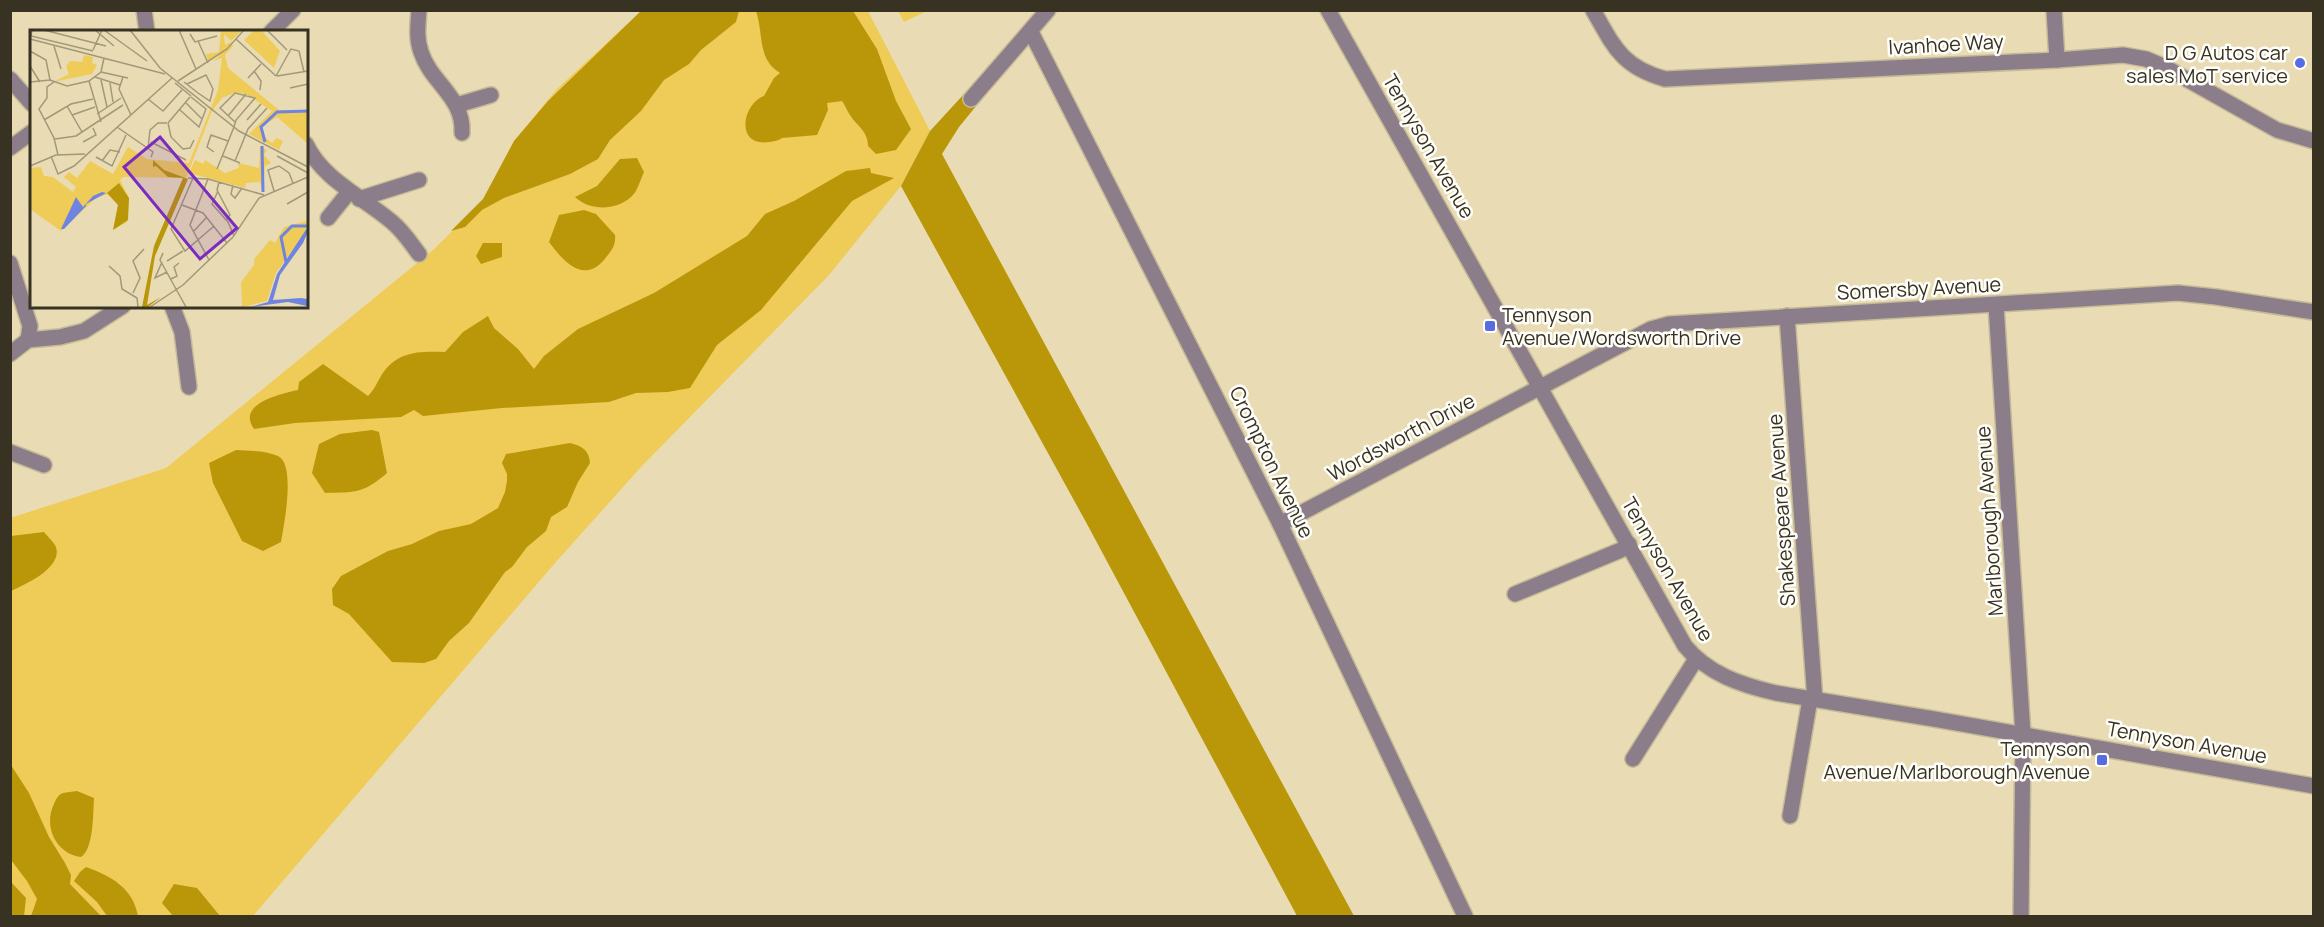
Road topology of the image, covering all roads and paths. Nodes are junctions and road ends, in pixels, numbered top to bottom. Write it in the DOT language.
graph roads {
  1 [pos="144,10"];
  2 [pos="292,10"];
  3 [pos="419,10"];
  4 [pos="1048,10"];
  5 [pos="1328,10"];
  6 [pos="1593,10"];
  7 [pos="2054,10"];
  8 [pos="147,30"];
  9 [pos="273,30"];
  10 [pos="1031,32"];
  11 [pos="2057,60"];
  12 [pos="10,79"];
  13 [pos="490,96"];
  14 [pos="971,99"];
  15 [pos="30,102"];
  16 [pos="457,105"];
  17 [pos="30,133"];
  18 [pos="462,133"];
  19 [pos="2313,141"];
  20 [pos="308,147"];
  21 [pos="10,148"];
  22 [pos="419,180"];
  23 [pos="354,195"];
  24 [pos="328,218"];
  25 [pos="419,254"];
  26 [pos="10,263"];
  27 [pos="1996,304"];
  28 [pos="120,308"];
  29 [pos="173,308"];
  30 [pos="2313,312"];
  31 [pos="1787,316"];
  32 [pos="28,340"];
  33 [pos="10,354"];
  34 [pos="189,387"];
  35 [pos="1541,387"];
  36 [pos="10,452"];
  37 [pos="44,465"];
  38 [pos="1280,524"];
  39 [pos="1629,544"];
  40 [pos="1515,594"];
  41 [pos="1696,659"];
  42 [pos="1813,699"];
  43 [pos="2023,735"];
  44 [pos="1633,759"];
  45 [pos="2313,786"];
  46 [pos="1790,816"];
  47 [pos="1465,916"];
  48 [pos="2021,916"];
  1 -- 8 [label="street"];
  2 -- 9 [label="street"];
  3 -- 16 [label="street"];
  4 -- 10 [label="street"];
  5 -- 35 [label="street, Tennyson Avenue"];
  6 -- 11 [label="street, Ivanhoe Way"];
  7 -- 11 [label="street"];
  10 -- 14 [label="street"];
  10 -- 38 [label="street, Crompton Avenue"];
  11 -- 19 [label="street, Ivanhoe Way"];
  12 -- 15 [label="street"];
  13 -- 16 [label="street"];
  16 -- 18 [label="street"];
  17 -- 21 [label="street"];
  20 -- 23 [label="street"];
  22 -- 23 [label="street"];
  23 -- 24 [label="street"];
  23 -- 25 [label="street"];
  26 -- 32 [label="street"];
  27 -- 30 [label="street, Somersby Avenue"];
  27 -- 31 [label="street, Somersby Avenue"];
  27 -- 43 [label="street, Marlborough Avenue"];
  28 -- 32 [label="street"];
  29 -- 34 [label="street"];
  31 -- 35 [label="street, Somersby Avenue"];
  31 -- 42 [label="street, Shakespeare Avenue"];
  32 -- 33 [label="street"];
  35 -- 38 [label="street, Wordsworth Drive"];
  35 -- 39 [label="street, Tennyson Avenue"];
  36 -- 37 [label="street"];
  38 -- 47 [label="street, Crompton Avenue"];
  39 -- 40 [label="street"];
  39 -- 41 [label="street, Tennyson Avenue"];
  41 -- 42 [label="street, Tennyson Avenue"];
  41 -- 44 [label="street"];
  42 -- 43 [label="street, Tennyson Avenue"];
  42 -- 46 [label="street, Shakespeare Avenue"];
  43 -- 45 [label="street, Tennyson Avenue"];
  43 -- 48 [label="street"];
}
